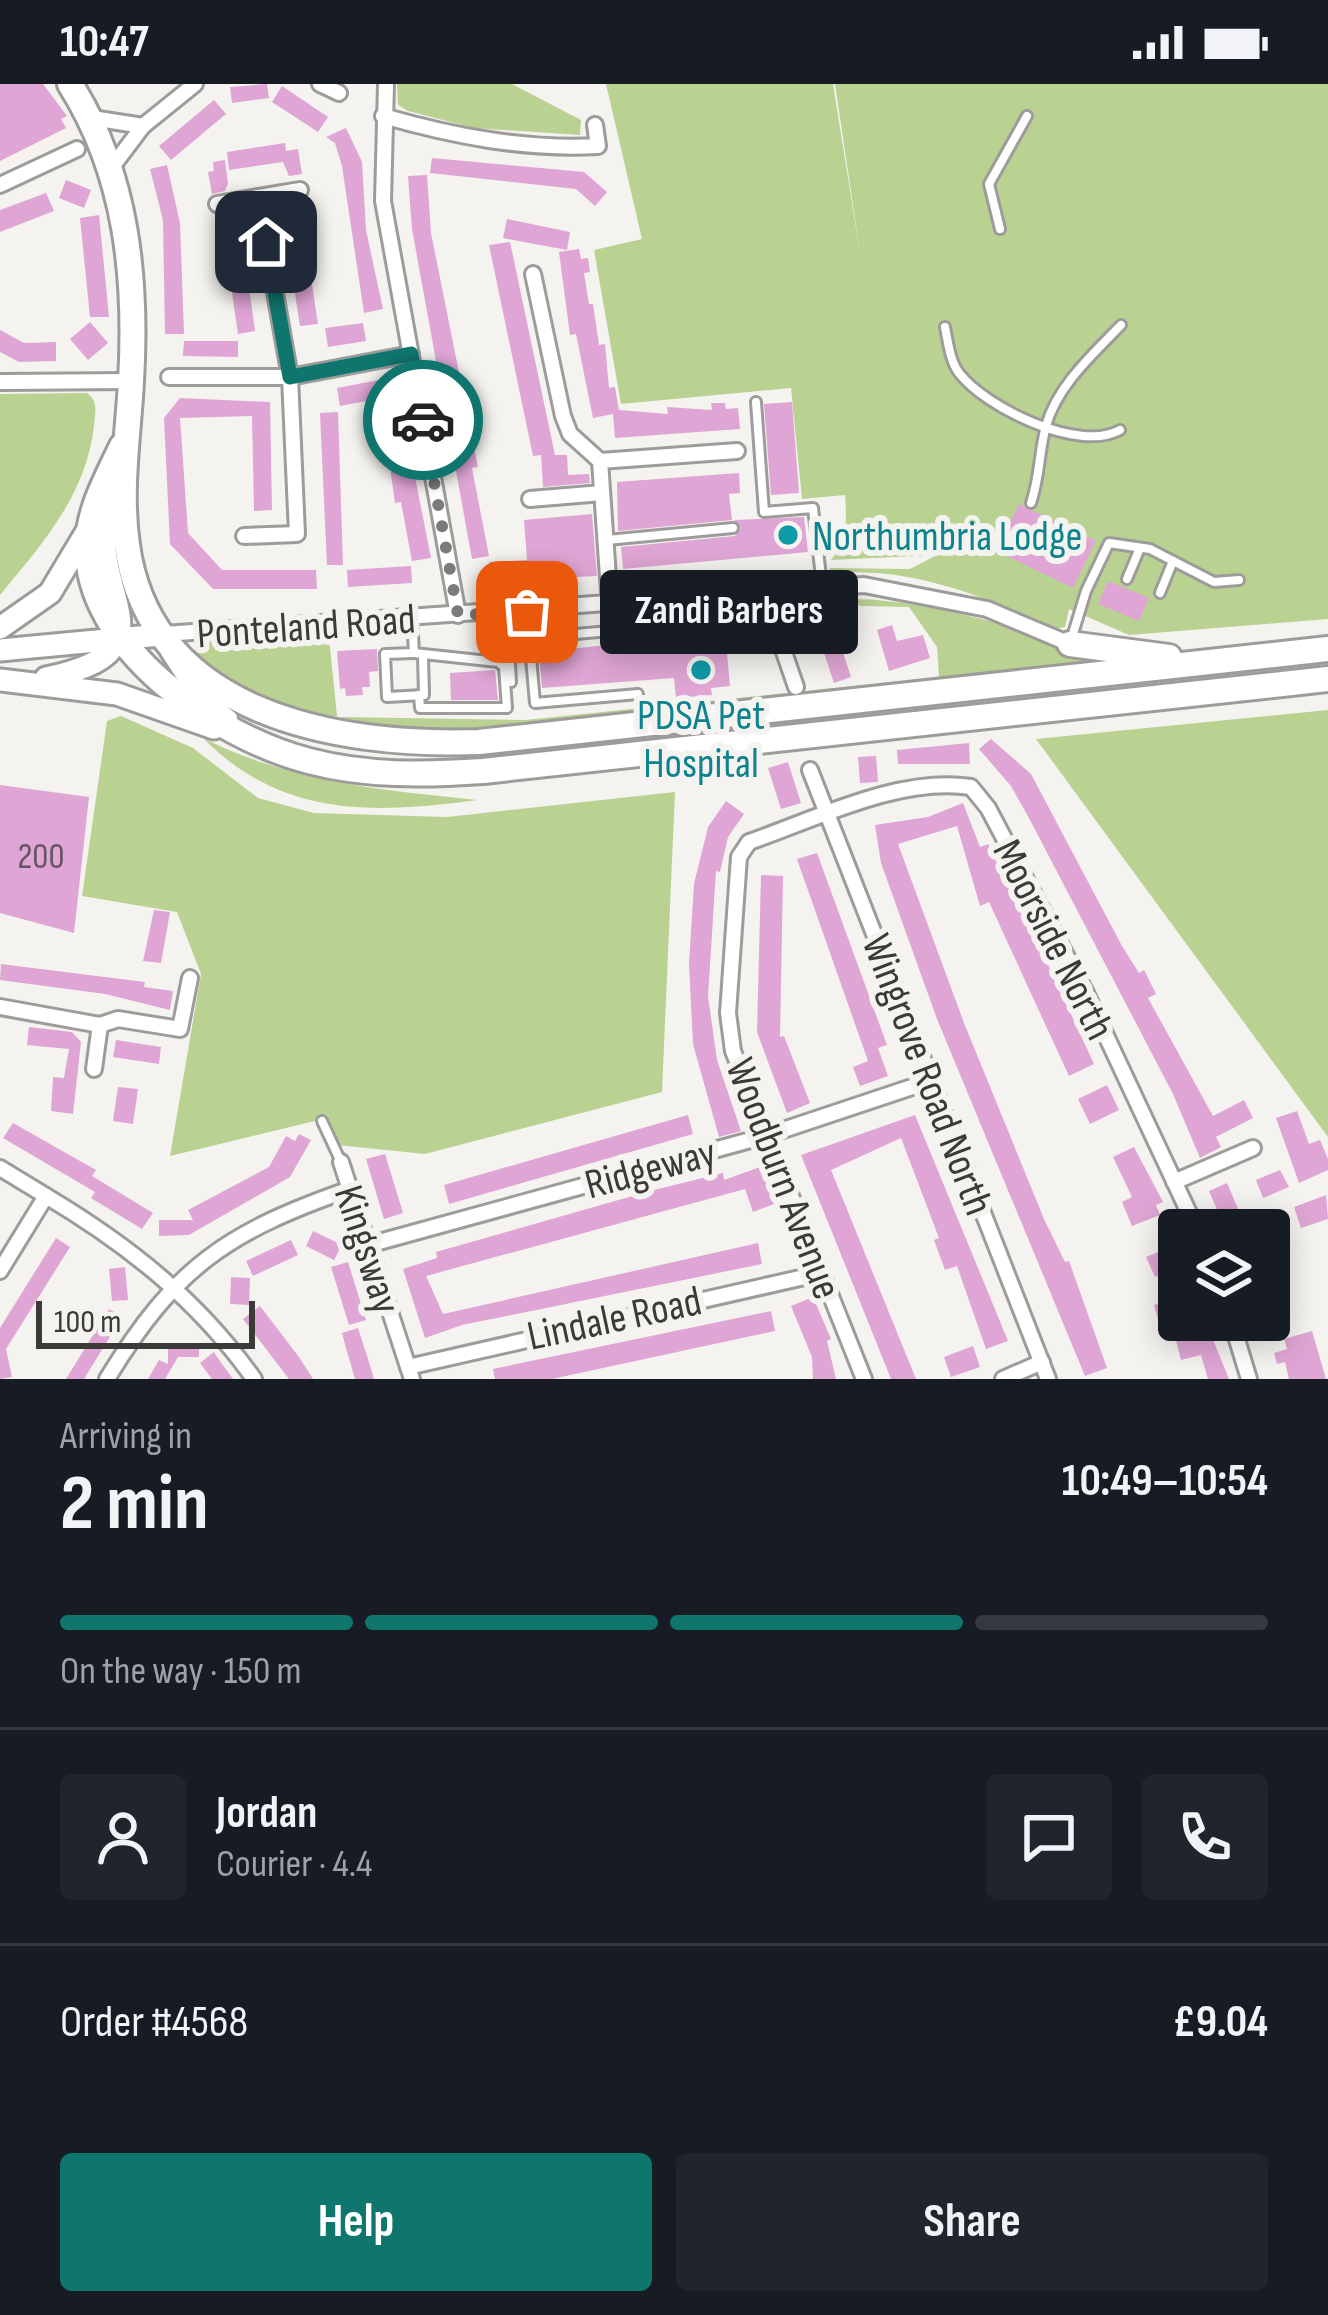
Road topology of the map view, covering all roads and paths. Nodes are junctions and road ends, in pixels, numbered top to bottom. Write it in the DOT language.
graph roads {
  1 [pos="70,84"];
  2 [pos="195,84"];
  3 [pos="320,84"];
  4 [pos="386,84"];
  5 [pos="339,92"];
  6 [pos="383,116"];
  7 [pos="1027,116"];
  8 [pos="92,118"];
  9 [pos="595,125"];
  10 [pos="143,126"];
  11 [pos="77,149"];
  12 [pos="112,167"];
  13 [pos="0,184"];
  14 [pos="300,190"];
  15 [pos="258,197"];
  16 [pos="217,204"];
  17 [pos="1000,229"];
  18 [pos="533,274"];
  19 [pos="1121,325"];
  20 [pos="946,328"];
  21 [pos="411,354"];
  22 [pos="169,377"];
  23 [pos="290,377"];
  24 [pos="131,381"];
  25 [pos="0,382"];
  26 [pos="757,402"];
  27 [pos="1045,428"];
  28 [pos="1120,430"];
  29 [pos="123,444"];
  30 [pos="759,450"];
  31 [pos="737,451"];
  32 [pos="600,461"];
  33 [pos="126,478"];
  34 [pos="602,493"];
  35 [pos="530,499"];
  36 [pos="1031,503"];
  37 [pos="90,526"];
  38 [pos="733,528"];
  39 [pos="244,536"];
  40 [pos="605,540"];
  41 [pos="1140,548"];
  42 [pos="1173,561"];
  43 [pos="1127,579"];
  44 [pos="1239,580"];
  45 [pos="822,585"];
  46 [pos="763,591"];
  47 [pos="1160,592"];
  48 [pos="642,602"];
  49 [pos="610,606"];
  50 [pos="527,612"];
  51 [pos="507,613"];
  52 [pos="458,615"];
  53 [pos="407,616"];
  54 [pos="0,628"];
  55 [pos="160,635"];
  56 [pos="119,638"];
  57 [pos="530,638"];
  58 [pos="1070,644"];
  59 [pos="1328,649"];
  60 [pos="0,650"];
  61 [pos="418,655"];
  62 [pos="1207,662"];
  63 [pos="1328,679"];
  64 [pos="0,680"];
  65 [pos="34,680"];
  66 [pos="512,682"];
  67 [pos="796,687"];
  68 [pos="638,694"];
  69 [pos="418,695"];
  70 [pos="250,735"];
  71 [pos="285,754"];
  72 [pos="809,770"];
  73 [pos="826,816"];
  74 [pos="190,978"];
  75 [pos="0,1007"];
  76 [pos="100,1025"];
  77 [pos="94,1069"];
  78 [pos="930,1081"];
  79 [pos="322,1121"];
  80 [pos="766,1136"];
  81 [pos="1253,1148"];
  82 [pos="341,1162"];
  83 [pos="0,1168"];
  84 [pos="1174,1182"];
  85 [pos="350,1189"];
  86 [pos="46,1196"];
  87 [pos="1187,1209"];
  88 [pos="368,1246"];
  89 [pos="0,1271"];
  90 [pos="822,1273"];
  91 [pos="175,1286"];
  92 [pos="1238,1341"];
  93 [pos="1042,1362"];
  94 [pos="410,1373"];
  95 [pos="107,1379"];
  96 [pos="254,1379"];
  97 [pos="864,1379"];
  98 [pos="1003,1379"];
  99 [pos="1048,1379"];
  100 [pos="1250,1379"];
  1 -- 8 [label="highway, Ponteland Road"];
  2 -- 10 [label="street"];
  3 -- 5 [label="street"];
  4 -- 6 [label="street"];
  6 -- 9 [label="street"];
  6 -- 21 [label="street"];
  7 -- 17 [label="lane"];
  8 -- 10 [label="street"];
  8 -- 12 [label="highway, Ponteland Road"];
  10 -- 12 [label="street"];
  11 -- 13 [label="street"];
  12 -- 24 [label="highway, Ponteland Road"];
  14 -- 15 [label="street"];
  15 -- 16 [label="street"];
  15 -- 23 [label="street"];
  18 -- 32 [label="street"];
  19 -- 27 [label="lane"];
  20 -- 27 [label="lane"];
  21 -- 23 [label="street"];
  21 -- 52 [label="street"];
  22 -- 23 [label="street"];
  23 -- 39 [label="street"];
  24 -- 25 [label="street"];
  24 -- 29 [label="highway, Ponteland Road"];
  26 -- 30 [label="lane"];
  27 -- 28 [label="lane"];
  27 -- 36 [label="lane"];
  29 -- 33 [label="highway, Ponteland Road"];
  29 -- 37 [label="highway, Ponteland Road"];
  30 -- 31 [label="lane"];
  30 -- 45 [label="lane"];
  31 -- 32 [label="street"];
  32 -- 34 [label="street"];
  33 -- 55 [label="highway, Ponteland Road"];
  33 -- 56 [label="main road"];
  34 -- 35 [label="street"];
  34 -- 40 [label="street"];
  37 -- 54 [label="main road"];
  37 -- 56 [label="highway, Ponteland Road"];
  38 -- 40 [label="lane"];
  40 -- 49 [label="street"];
  41 -- 42 [label="lane"];
  41 -- 43 [label="lane"];
  41 -- 58 [label="lane"];
  42 -- 44 [label="lane"];
  42 -- 47 [label="lane"];
  45 -- 46 [label="street, Ponteland Road"];
  45 -- 58 [label="street, Ponteland Road"];
  46 -- 48 [label="street, Ponteland Road"];
  46 -- 67 [label="street"];
  48 -- 49 [label="street, Ponteland Road"];
  48 -- 57 [label="lane"];
  49 -- 50 [label="street, Ponteland Road"];
  50 -- 51 [label="street, Ponteland Road"];
  50 -- 57 [label="lane"];
  51 -- 52 [label="street, Ponteland Road"];
  51 -- 66 [label="lane"];
  52 -- 53 [label="street, Ponteland Road"];
  53 -- 55 [label="street, Ponteland Road"];
  53 -- 61 [label="lane"];
  55 -- 56 [label="main road"];
  55 -- 62 [label="highway"];
  55 -- 70 [label="street"];
  56 -- 60 [label="main road"];
  56 -- 65 [label="main road"];
  56 -- 70 [label="highway, Ponteland Road"];
  57 -- 68 [label="lane"];
  58 -- 62 [label="highway"];
  59 -- 62 [label="highway"];
  61 -- 69 [label="lane"];
  61 -- 69 [label="lane"];
  61 -- 69 [label="lane"];
  63 -- 71 [label="highway, Ponteland Road"];
  64 -- 65 [label="main road"];
  65 -- 71 [label="main road"];
  70 -- 71 [label="highway, Ponteland Road"];
  72 -- 73 [label="street, Wingrove Road North"];
  73 -- 78 [label="street, Wingrove Road North"];
  73 -- 80 [label="street, Woodburn Avenue"];
  73 -- 84 [label="street, Moorside North"];
  74 -- 76 [label="street"];
  75 -- 76 [label="street"];
  76 -- 77 [label="street"];
  78 -- 80 [label="street, Ridgeway"];
  78 -- 93 [label="street, Wingrove Road North"];
  79 -- 82 [label="lane, Kingsway"];
  80 -- 88 [label="street, Ridgeway"];
  80 -- 90 [label="street, Woodburn Avenue"];
  81 -- 84 [label="street"];
  82 -- 85 [label="street, Kingsway"];
  83 -- 86 [label="street"];
  84 -- 87 [label="street, Moorside North"];
  85 -- 88 [label="street, Kingsway"];
  85 -- 91 [label="street"];
  86 -- 89 [label="street"];
  86 -- 91 [label="street"];
  88 -- 94 [label="street, Kingsway"];
  90 -- 94 [label="street, Lindale Road"];
  90 -- 97 [label="street, Woodburn Avenue"];
  91 -- 95 [label="street"];
  91 -- 96 [label="street"];
  92 -- 100 [label="street"];
  93 -- 98 [label="street"];
  93 -- 99 [label="street, Wingrove Road North"];
}
